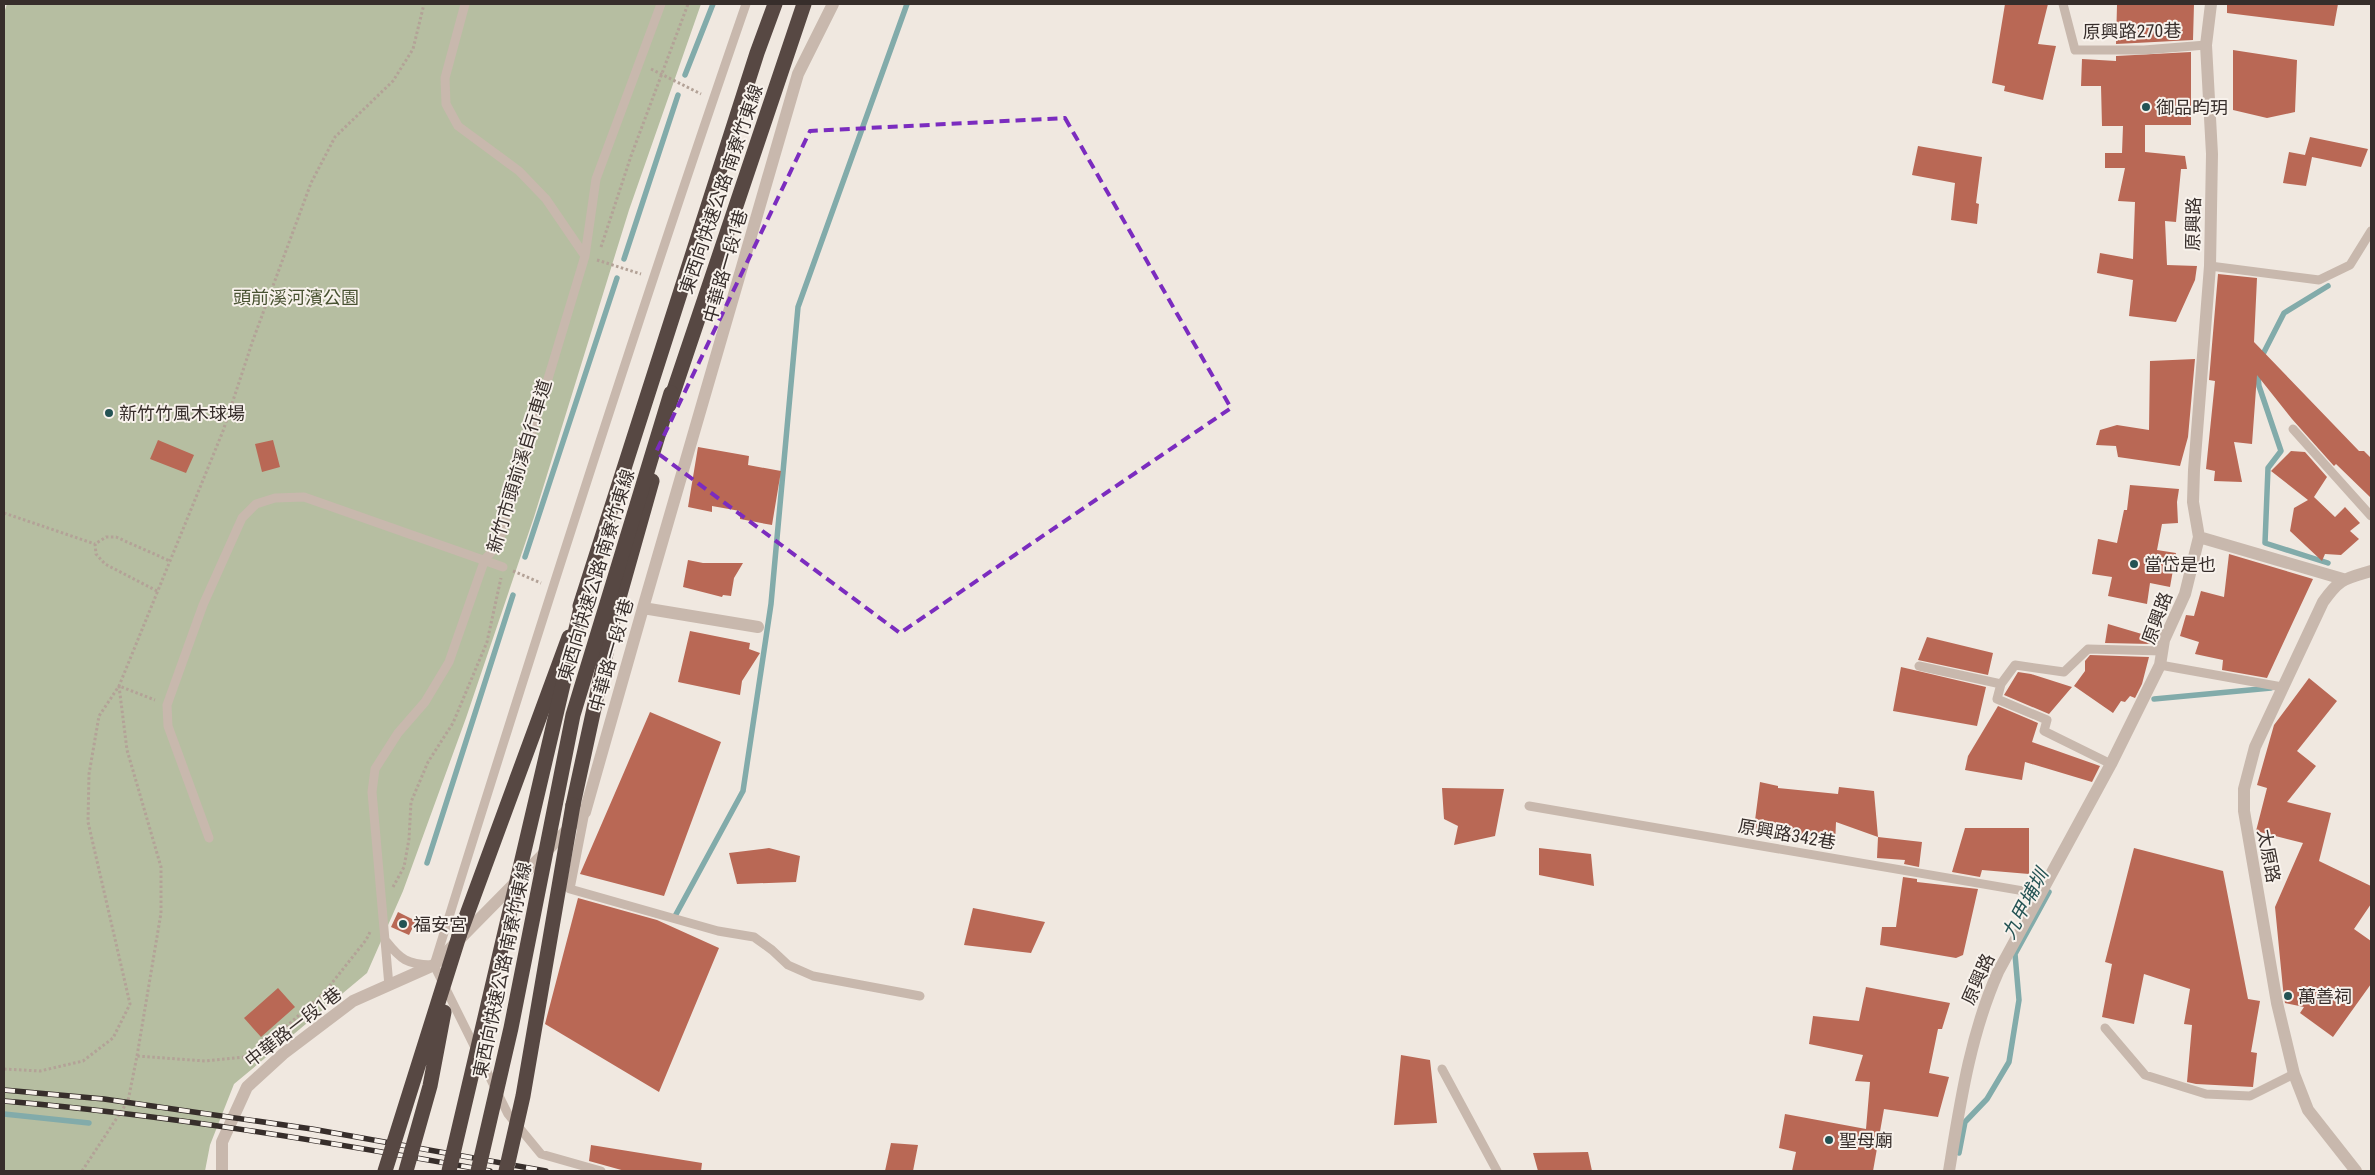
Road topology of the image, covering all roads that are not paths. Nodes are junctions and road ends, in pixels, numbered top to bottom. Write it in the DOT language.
graph roads {
  1 [pos="465,4"];
  2 [pos="661,4"];
  3 [pos="746,4"];
  4 [pos="775,4"];
  5 [pos="804,4"];
  6 [pos="833,4"];
  7 [pos="2064,4"];
  8 [pos="2210,4"];
  9 [pos="2206,45"];
  10 [pos="2371,231"];
  11 [pos="584,256"];
  12 [pos="2210,266"];
  13 [pos="671,393"];
  14 [pos="2293,429"];
  15 [pos="2371,516"];
  16 [pos="2200,537"];
  17 [pos="484,560"];
  18 [pos="503,567"];
  19 [pos="2371,571"];
  20 [pos="2343,579"];
  21 [pos="584,596"];
  22 [pos="642,608"];
  23 [pos="758,627"];
  24 [pos="2162,651"];
  25 [pos="2160,665"];
  26 [pos="1919,666"];
  27 [pos="2001,684"];
  28 [pos="2282,687"];
  29 [pos="2111,764"];
  30 [pos="1529,806"];
  31 [pos="585,812"];
  32 [pos="209,838"];
  33 [pos="2041,894"];
  34 [pos="459,936"];
  35 [pos="385,940"];
  36 [pos="434,965"];
  37 [pos="389,986"];
  38 [pos="920,996"];
  39 [pos="2105,1028"];
  40 [pos="1442,1070"];
  41 [pos="2294,1074"];
  42 [pos="222,1171"];
  43 [pos="385,1171"];
  44 [pos="406,1171"];
  45 [pos="449,1171"];
  46 [pos="478,1171"];
  47 [pos="506,1171"];
  48 [pos="601,1171"];
  49 [pos="1497,1171"];
  50 [pos="1948,1171"];
  51 [pos="2356,1171"];
  1 -- 11 [label="lane"];
  2 -- 11 [label="lane"];
  3 -- 36 [label="lane"];
  4 -- 21 [label="highway, 東西向快速公路 南寮竹東線"];
  5 -- 13 [label="highway, 東西向快速公路 南寮竹東線"];
  6 -- 22 [label="street, 中華路一段1巷"];
  7 -- 9 [label="lane, 原興路270巷"];
  8 -- 9 [label="street, 原興路"];
  9 -- 12 [label="street, 原興路"];
  10 -- 12 [label="lane"];
  11 -- 17 [label="lane"];
  12 -- 16 [label="street, 原興路"];
  13 -- 46 [label="highway, 東西向快速公路 南寮竹東線, bridge"];
  13 -- 47 [label="highway, bridge"];
  14 -- 15 [label="lane"];
  16 -- 20 [label="street"];
  16 -- 24 [label="street, 原興路"];
  17 -- 18 [label="lane"];
  17 -- 32 [label="lane"];
  17 -- 35 [label="lane"];
  19 -- 20 [label="street"];
  20 -- 28 [label="street, 太原路"];
  21 -- 34 [label="highway, bridge"];
  21 -- 45 [label="highway, 東西向快速公路 南寮竹東線, bridge"];
  22 -- 23 [label="street"];
  22 -- 31 [label="street, 中華路一段1巷"];
  24 -- 25 [label="street, 原興路"];
  24 -- 27 [label="lane"];
  25 -- 28 [label="lane"];
  25 -- 29 [label="street, 原興路"];
  26 -- 27 [label="lane"];
  27 -- 29 [label="lane"];
  28 -- 41 [label="street, 太原路"];
  29 -- 33 [label="street, 原興路"];
  30 -- 33 [label="lane, 原興路342巷"];
  31 -- 36 [label="street, 中華路一段1巷"];
  31 -- 38 [label="lane"];
  33 -- 50 [label="street, 原興路"];
  34 -- 43 [label="highway, bridge"];
  34 -- 44 [label="highway, bridge"];
  35 -- 36 [label="lane"];
  35 -- 37 [label="lane"];
  36 -- 37 [label="street, 中華路一段1巷"];
  36 -- 48 [label="lane"];
  37 -- 42 [label="street, 中華路一段1巷"];
  39 -- 41 [label="lane"];
  40 -- 49 [label="lane"];
  41 -- 51 [label="street, 太原路"];
}
